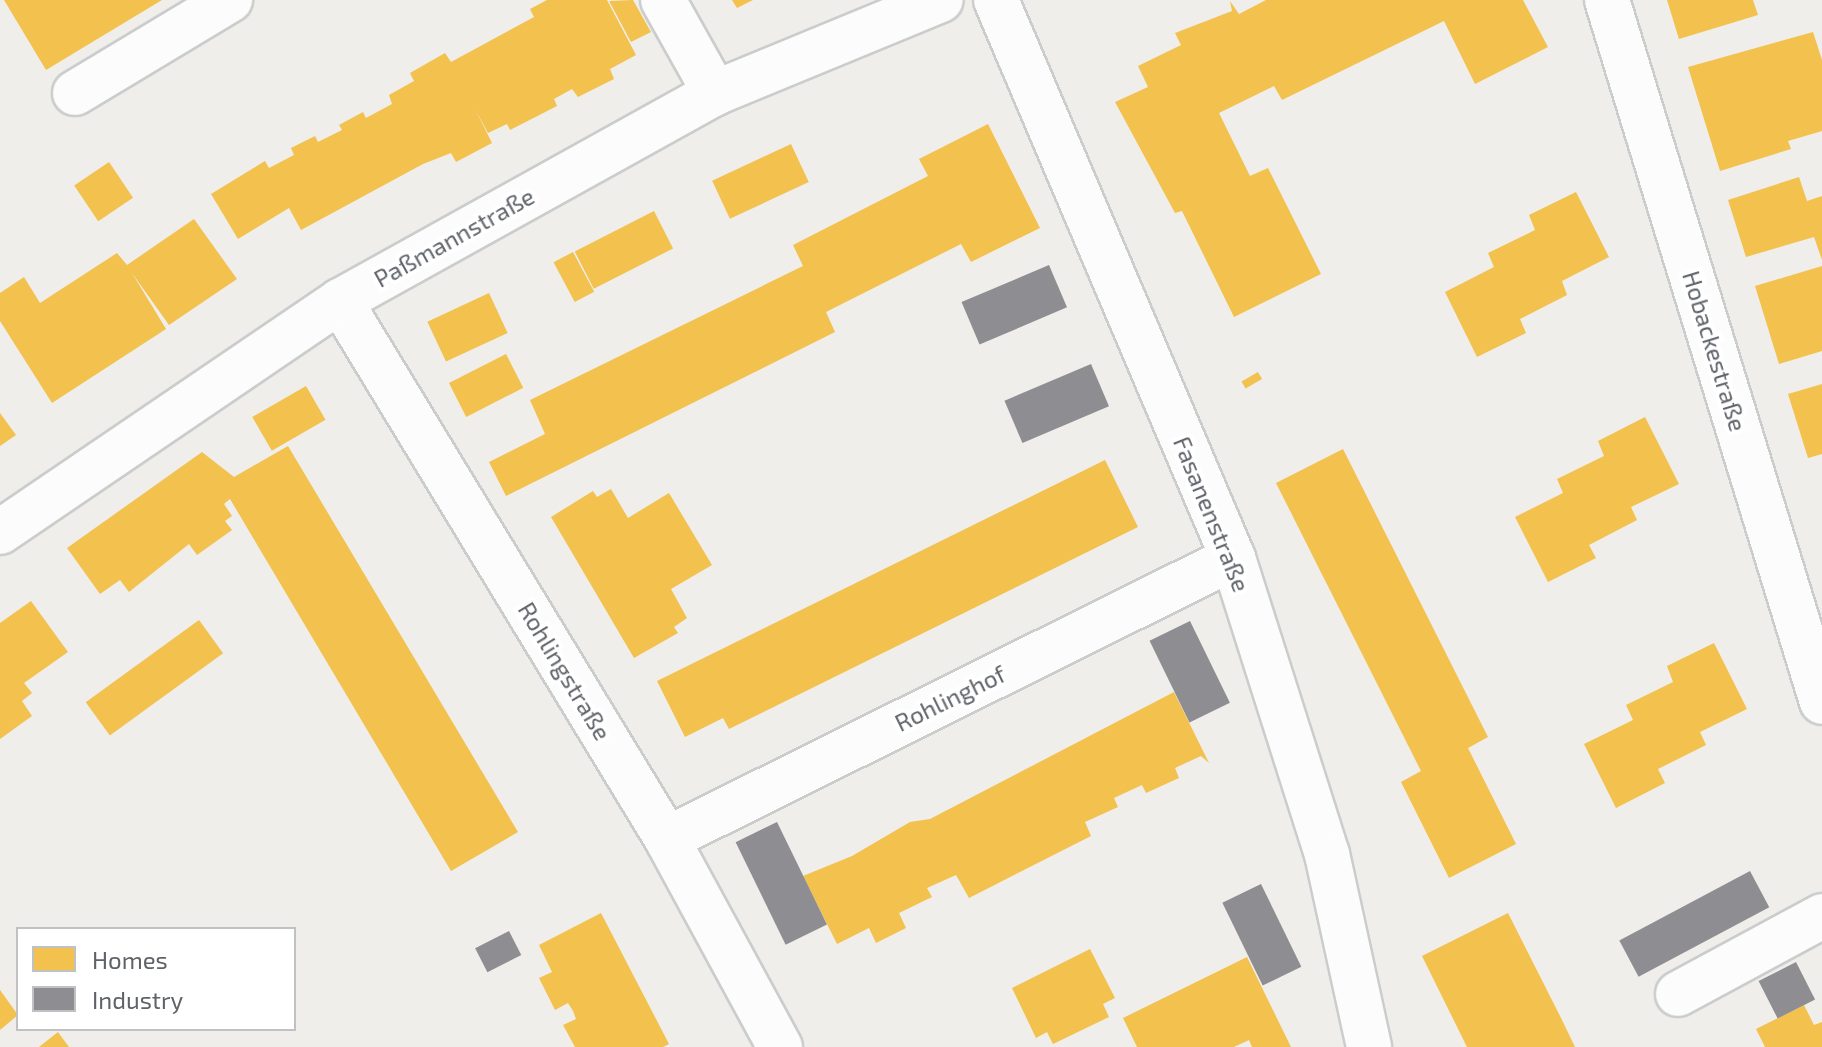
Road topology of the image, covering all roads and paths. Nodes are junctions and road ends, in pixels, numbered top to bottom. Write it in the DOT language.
graph roads {
  1 [pos="230,0"];
  2 [pos="663,0"];
  3 [pos="941,0"];
  4 [pos="996,0"];
  5 [pos="1607,0"];
  6 [pos="75,93"];
  7 [pos="715,93"];
  8 [pos="340,301"];
  9 [pos="0,532"];
  10 [pos="1233,558"];
  11 [pos="1822,702"];
  12 [pos="667,839"];
  13 [pos="1822,916"];
  14 [pos="1678,994"];
  15 [pos="780,1047"];
  16 [pos="1369,1047"];
  1 -- 6 [label="street"];
  2 -- 7 [label="street"];
  3 -- 7 [label="street, Paßmannstraße"];
  4 -- 10 [label="street, Fasanenstraße"];
  5 -- 11 [label="street, Hobackestraße"];
  7 -- 8 [label="street, Paßmannstraße"];
  8 -- 9 [label="street, Paßmannstraße"];
  8 -- 12 [label="street, Rohlingstraße"];
  10 -- 12 [label="street, Rohlinghof"];
  10 -- 16 [label="street, Fasanenstraße"];
  12 -- 15 [label="street, Rohlingstraße"];
  13 -- 14 [label="street"];
}
